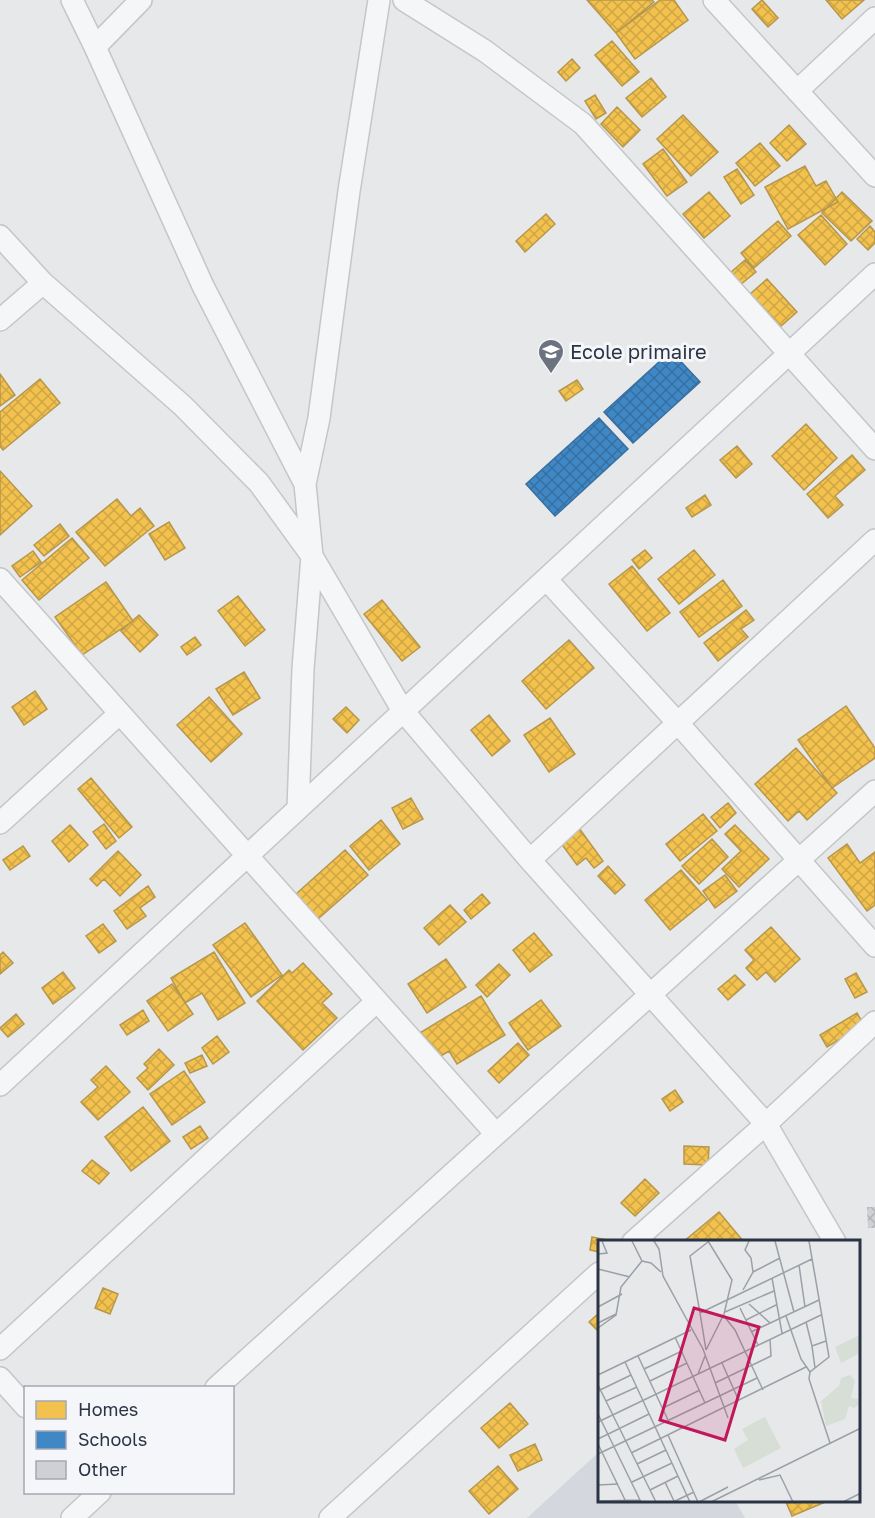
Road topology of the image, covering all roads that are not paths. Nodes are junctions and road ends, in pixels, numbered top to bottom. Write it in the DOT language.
graph roads {
  1 [pos="72,0"];
  2 [pos="141,0"];
  3 [pos="379,0"];
  4 [pos="404,0"];
  5 [pos="714,0"];
  6 [pos="875,18"];
  7 [pos="95,47"];
  8 [pos="797,91"];
  9 [pos="875,176"];
  10 [pos="0,236"];
  11 [pos="875,274"];
  12 [pos="43,283"];
  13 [pos="0,320"];
  14 [pos="789,354"];
  15 [pos="875,449"];
  16 [pos="305,484"];
  17 [pos="875,540"];
  18 [pos="312,555"];
  19 [pos="546,579"];
  20 [pos="2,585"];
  21 [pos="403,711"];
  22 [pos="120,713"];
  23 [pos="677,722"];
  24 [pos="875,791"];
  25 [pos="298,809"];
  26 [pos="0,823"];
  27 [pos="248,856"];
  28 [pos="530,860"];
  29 [pos="799,860"];
  30 [pos="875,946"];
  31 [pos="650,995"];
  32 [pos="377,1001"];
  33 [pos="875,1022"];
  34 [pos="0,1085"];
  35 [pos="766,1124"];
  36 [pos="496,1134"];
  37 [pos="635,1240"];
  38 [pos="834,1240"];
  39 [pos="598,1274"];
  40 [pos="0,1349"];
  41 [pos="0,1378"];
  42 [pos="218,1386"];
  43 [pos="24,1405"];
  44 [pos="98,1494"];
  45 [pos="72,1518"];
  46 [pos="330,1518"];
  1 -- 7 [label="street"];
  2 -- 7 [label="street"];
  3 -- 16 [label="street"];
  4 -- 14 [label="street"];
  5 -- 8 [label="street"];
  6 -- 8 [label="street"];
  7 -- 16 [label="street"];
  8 -- 9 [label="street"];
  10 -- 12 [label="street"];
  11 -- 14 [label="street"];
  12 -- 13 [label="street"];
  12 -- 18 [label="street"];
  14 -- 15 [label="street"];
  14 -- 19 [label="street"];
  16 -- 18 [label="street"];
  17 -- 23 [label="street"];
  18 -- 21 [label="street"];
  18 -- 25 [label="street"];
  19 -- 21 [label="street"];
  19 -- 23 [label="street"];
  20 -- 22 [label="street"];
  21 -- 25 [label="street"];
  21 -- 28 [label="street"];
  22 -- 26 [label="street"];
  22 -- 27 [label="street"];
  23 -- 28 [label="street"];
  23 -- 29 [label="street"];
  24 -- 29 [label="street"];
  25 -- 27 [label="street"];
  27 -- 32 [label="street"];
  27 -- 34 [label="street"];
  28 -- 31 [label="street"];
  29 -- 30 [label="street"];
  29 -- 31 [label="street"];
  31 -- 35 [label="street"];
  31 -- 36 [label="street"];
  32 -- 36 [label="street"];
  32 -- 40 [label="street"];
  33 -- 35 [label="street"];
  35 -- 37 [label="street"];
  35 -- 38 [label="street"];
  36 -- 42 [label="street"];
  39 -- 46 [label="street"];
  41 -- 43 [label="street"];
  44 -- 45 [label="street"];
}
